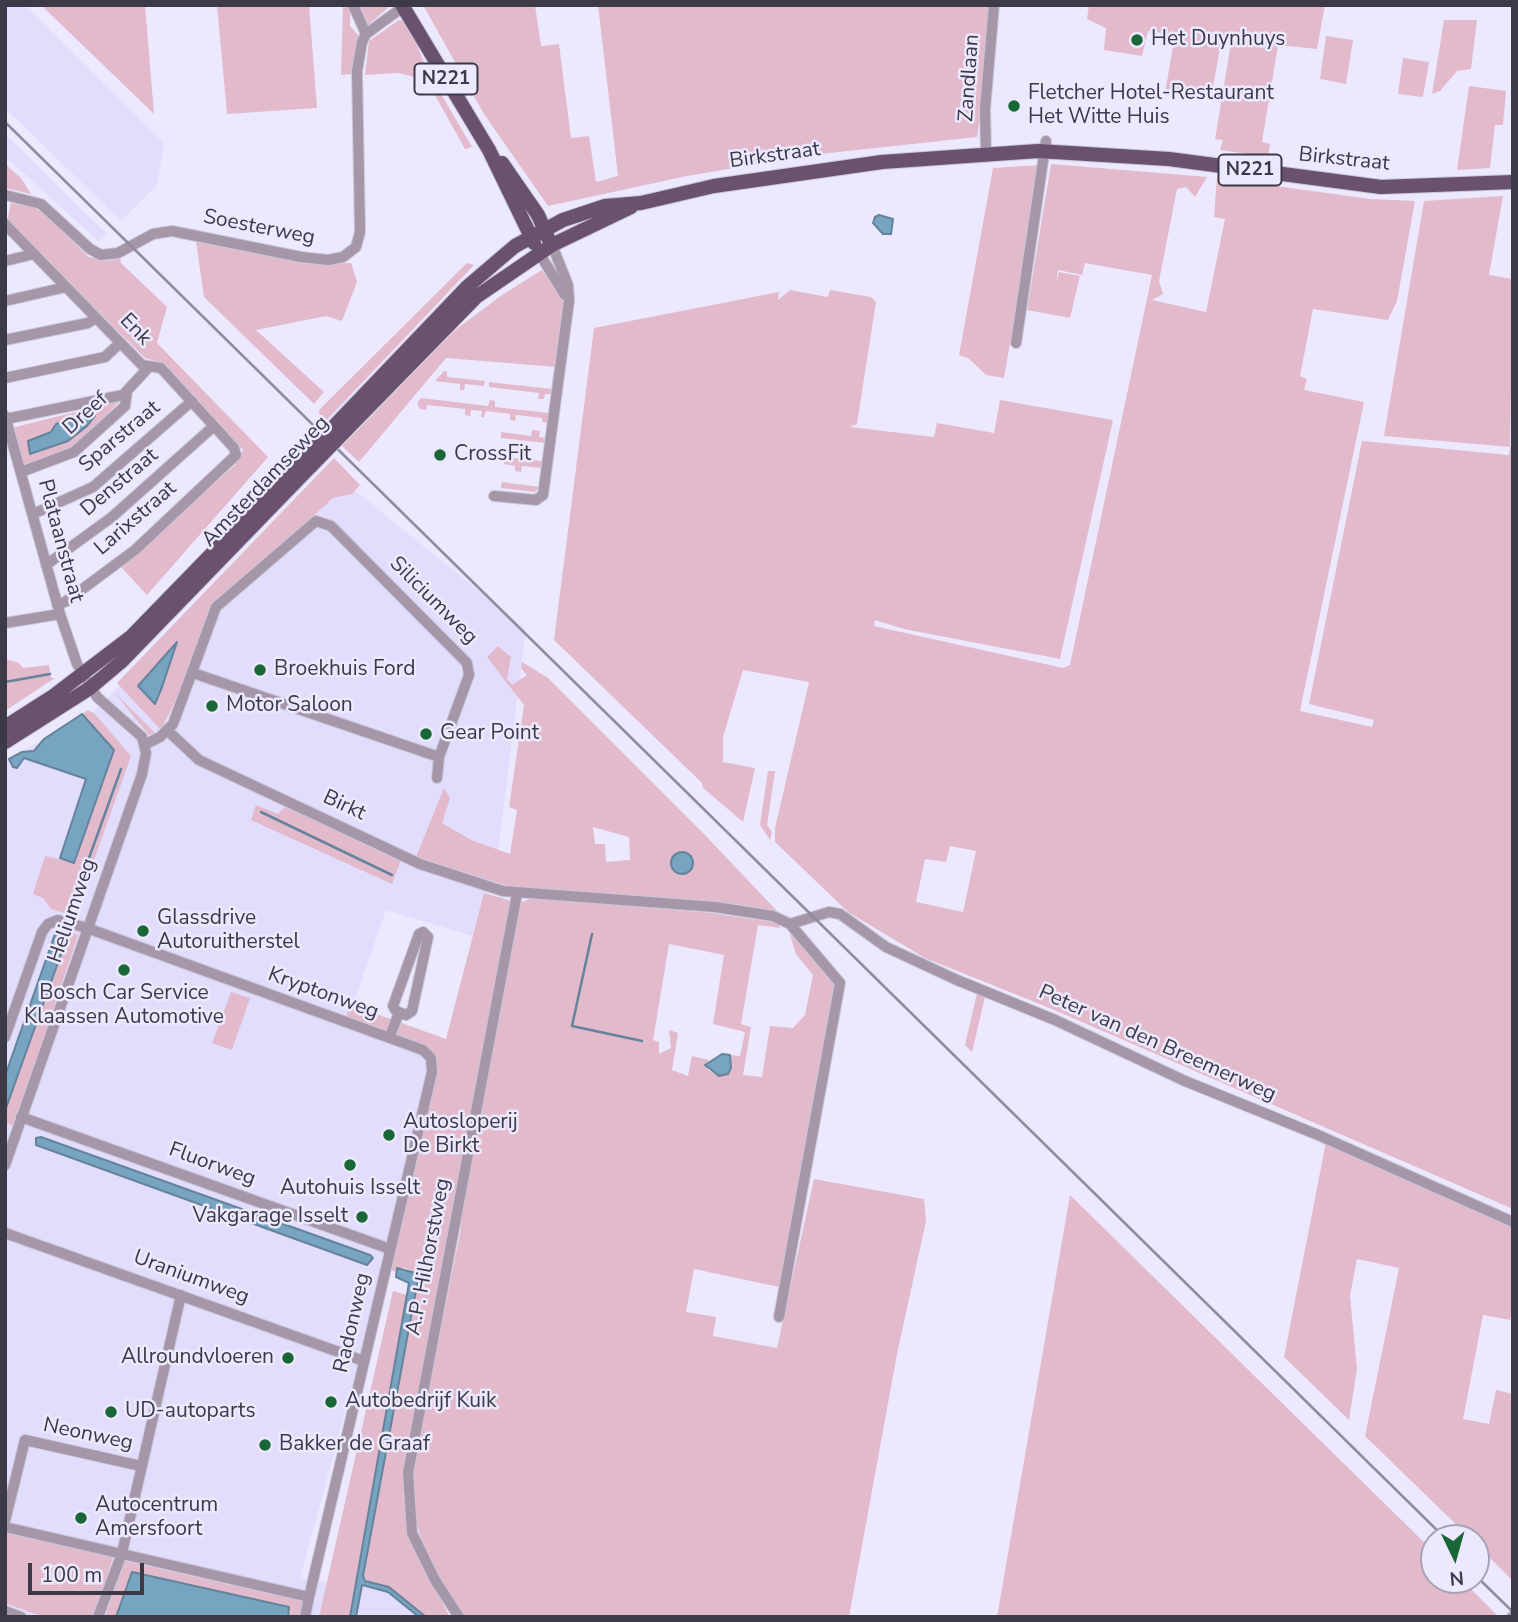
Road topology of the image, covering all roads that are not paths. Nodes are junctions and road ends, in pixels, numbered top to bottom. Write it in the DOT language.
graph roads {
  1 [pos="353,5"];
  2 [pos="994,5"];
  3 [pos="403,6"];
  4 [pos="366,34"];
  5 [pos="1046,146"];
  6 [pos="489,150"];
  7 [pos="986,153"];
  8 [pos="1513,181"];
  9 [pos="5,195"];
  10 [pos="637,204"];
  11 [pos="5,224"];
  12 [pos="544,229"];
  13 [pos="530,236"];
  14 [pos="546,249"];
  15 [pos="34,254"];
  16 [pos="5,261"];
  17 [pos="66,287"];
  18 [pos="5,301"];
  19 [pos="96,317"];
  20 [pos="5,340"];
  21 [pos="120,343"];
  22 [pos="1016,343"];
  23 [pos="148,368"];
  24 [pos="5,378"];
  25 [pos="127,391"];
  26 [pos="192,401"];
  27 [pos="6,418"];
  28 [pos="214,426"];
  29 [pos="342,426"];
  30 [pos="236,455"];
  31 [pos="307,462"];
  32 [pos="5,468"];
  33 [pos="20,469"];
  34 [pos="494,496"];
  35 [pos="33,514"];
  36 [pos="46,565"];
  37 [pos="58,609"];
  38 [pos="5,623"];
  39 [pos="193,673"];
  40 [pos="82,674"];
  41 [pos="90,688"];
  42 [pos="5,727"];
  43 [pos="167,730"];
  44 [pos="5,742"];
  45 [pos="146,744"];
  46 [pos="439,757"];
  47 [pos="437,778"];
  48 [pos="517,894"];
  49 [pos="790,924"];
  50 [pos="87,928"];
  51 [pos="405,975"];
  52 [pos="419,979"];
  53 [pos="399,1013"];
  54 [pos="5,1037"];
  55 [pos="390,1038"];
  56 [pos="432,1058"];
  57 [pos="21,1117"];
  58 [pos="5,1165"];
  59 [pos="1513,1222"];
  60 [pos="5,1233"];
  61 [pos="390,1249"];
  62 [pos="181,1295"];
  63 [pos="779,1317"];
  64 [pos="364,1362"];
  65 [pos="141,1466"];
  66 [pos="5,1521"];
  67 [pos="5,1527"];
  68 [pos="122,1553"];
  69 [pos="309,1597"];
  70 [pos="5,1611"];
  71 [pos="21,1617"];
  72 [pos="98,1617"];
  73 [pos="304,1617"];
  74 [pos="459,1617"];
  1 -- 4 [label="street"];
  2 -- 7 [label="street, Zandlaan"];
  3 -- 4 [label="street"];
  3 -- 6 [label="main road, N221"];
  4 -- 9 [label="street, Soesterweg"];
  5 -- 7 [label="main road, Birkstraat / N221"];
  5 -- 8 [label="main road, Birkstraat / N221"];
  5 -- 22 [label="street"];
  6 -- 12 [label="main road, N221"];
  6 -- 13 [label="main road, N221"];
  7 -- 10 [label="main road, Birkstraat / N221"];
  10 -- 12 [label="main road, Birkstraat / N221"];
  10 -- 14 [label="main road, Birkstraat / N221"];
  11 -- 15 [label="street, Enk"];
  12 -- 13 [label="main road, Amsterdamseweg"];
  12 -- 14 [label="main road"];
  13 -- 14 [label="main road, N221"];
  13 -- 29 [label="main road, Amsterdamseweg"];
  14 -- 29 [label="main road, Amsterdamseweg"];
  14 -- 34 [label="street"];
  15 -- 16 [label="street"];
  15 -- 17 [label="street, Enk"];
  17 -- 18 [label="street"];
  17 -- 19 [label="street, Enk"];
  19 -- 20 [label="street"];
  19 -- 21 [label="street, Enk"];
  21 -- 23 [label="street, Enk"];
  21 -- 24 [label="street"];
  23 -- 25 [label="street, Dreef"];
  23 -- 26 [label="street, Enk"];
  25 -- 27 [label="street, Dreef"];
  25 -- 33 [label="street, Dreef"];
  26 -- 28 [label="street, Enk"];
  26 -- 35 [label="street, Sparstraat"];
  27 -- 33 [label="street, Plataanstraat"];
  28 -- 30 [label="street, Enk"];
  28 -- 36 [label="street, Denstraat"];
  29 -- 31 [label="main road, Amsterdamseweg, bridge"];
  30 -- 37 [label="street, Larixstraat"];
  31 -- 40 [label="main road, Amsterdamseweg"];
  31 -- 41 [label="main road, Amsterdamseweg"];
  32 -- 33 [label="street, Dreef"];
  33 -- 35 [label="street, Plataanstraat"];
  35 -- 36 [label="street, Plataanstraat"];
  36 -- 37 [label="street, Plataanstraat"];
  37 -- 38 [label="street"];
  37 -- 40 [label="street, Plataanstraat"];
  39 -- 43 [label="street, Siliciumweg"];
  39 -- 46 [label="street"];
  39 -- 46 [label="street, Siliciumweg"];
  40 -- 41 [label="street, Plataanstraat"];
  40 -- 42 [label="main road, Amsterdamseweg"];
  41 -- 44 [label="main road, Amsterdamseweg"];
  41 -- 45 [label="street"];
  43 -- 45 [label="street, Siliciumweg"];
  43 -- 48 [label="street, Birkt"];
  45 -- 50 [label="street, Heliumweg"];
  46 -- 47 [label="street, Siliciumweg"];
  48 -- 49 [label="street"];
  48 -- 74 [label="street, A.P. Hilhorstweg"];
  49 -- 59 [label="street, Peter van den Breemerweg"];
  49 -- 63 [label="street"];
  50 -- 54 [label="street, Kryptonweg"];
  50 -- 55 [label="street, Kryptonweg"];
  50 -- 57 [label="street, Heliumweg"];
  51 -- 52 [label="street"];
  51 -- 52 [label="street, Kryptonweg"];
  51 -- 53 [label="street, Kryptonweg"];
  52 -- 53 [label="street, Kryptonweg"];
  53 -- 55 [label="street, Kryptonweg"];
  55 -- 56 [label="street, Kryptonweg"];
  56 -- 61 [label="street, Radonweg"];
  57 -- 58 [label="street, Heliumweg"];
  57 -- 61 [label="street, Fluorweg"];
  60 -- 62 [label="street, Uraniumweg"];
  61 -- 64 [label="street, Radonweg"];
  62 -- 64 [label="street, Uraniumweg"];
  62 -- 65 [label="street, Neonweg"];
  64 -- 69 [label="street, Radonweg"];
  65 -- 66 [label="street, Neonweg"];
  65 -- 68 [label="street, Neonweg"];
  67 -- 68 [label="street"];
  68 -- 69 [label="street"];
  68 -- 72 [label="street, Neonweg"];
  69 -- 73 [label="street, Radonweg"];
  70 -- 71 [label="street"];
}
